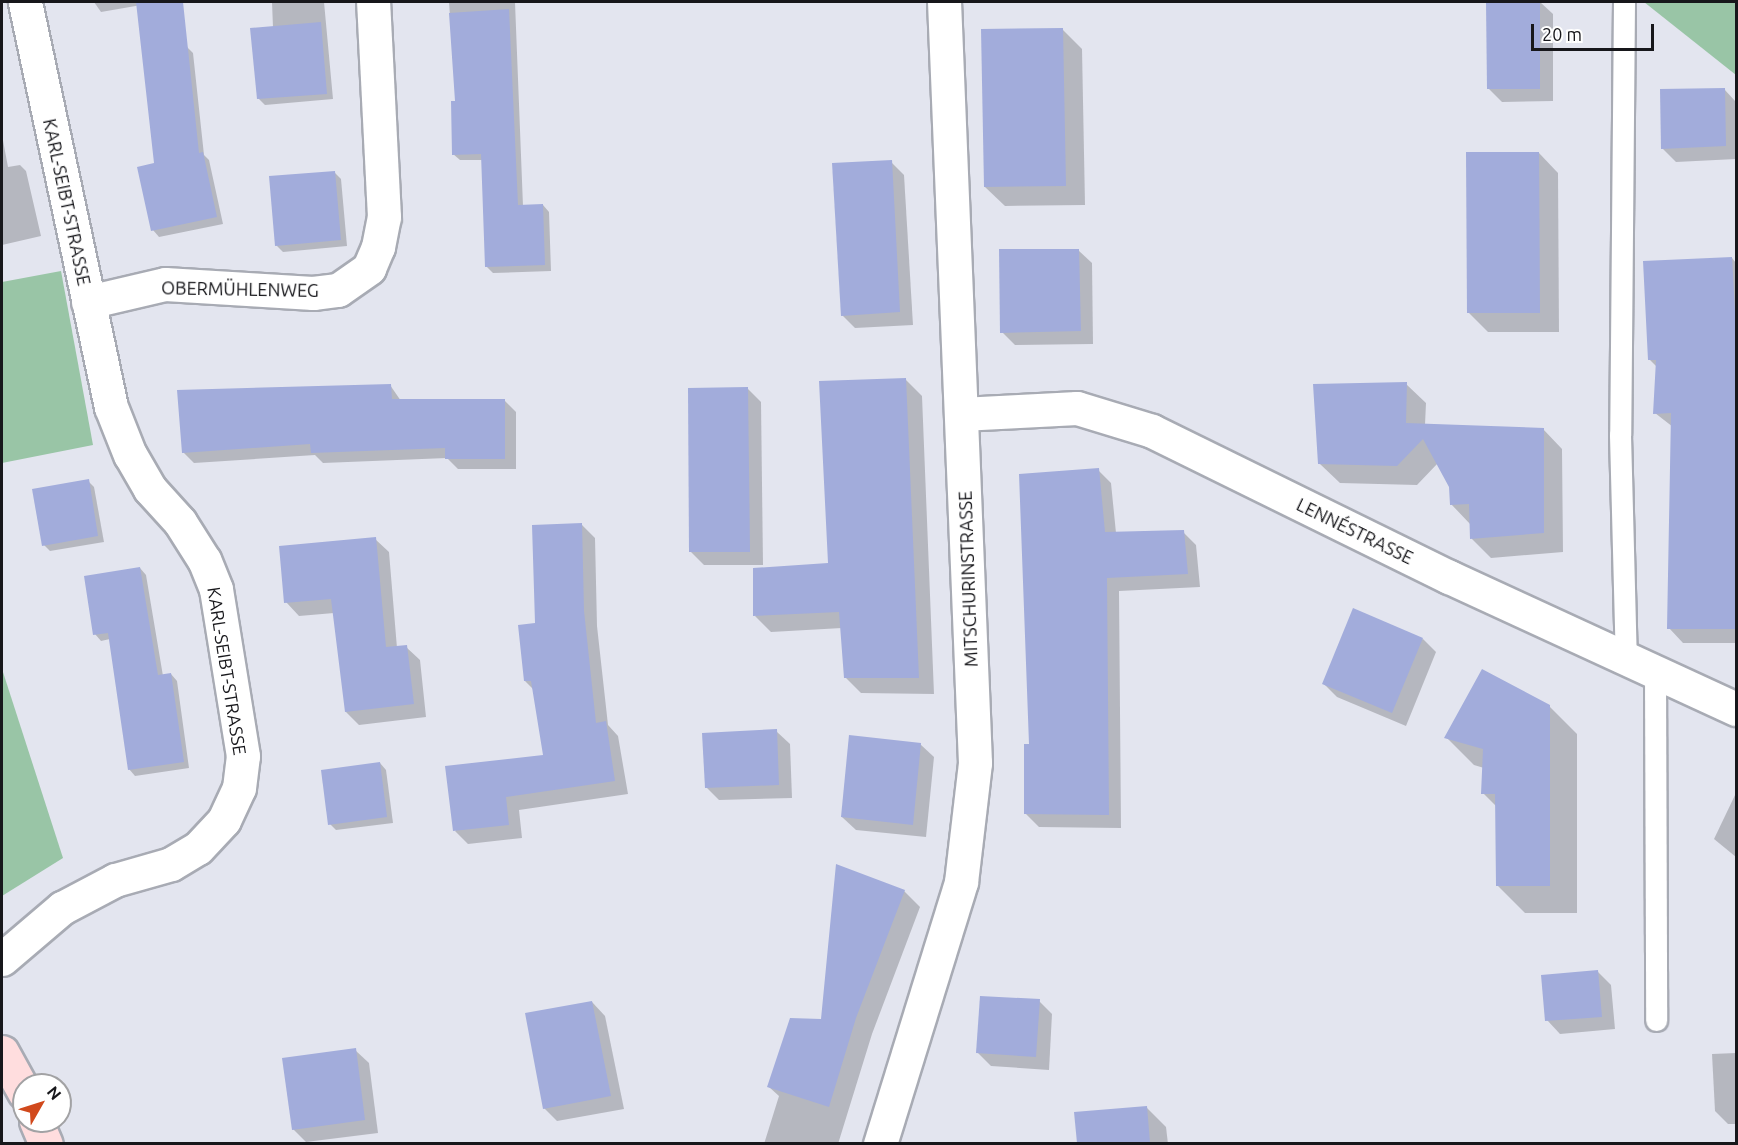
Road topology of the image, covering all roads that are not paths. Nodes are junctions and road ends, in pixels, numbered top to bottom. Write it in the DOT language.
graph roads {
  1 [pos="25,2"];
  2 [pos="374,2"];
  3 [pos="944,2"];
  4 [pos="1624,2"];
  5 [pos="88,302"];
  6 [pos="961,414"];
  7 [pos="1640,666"];
  8 [pos="1737,709"];
  9 [pos="2,959"];
  10 [pos="1656,1020"];
  11 [pos="2,1052"];
  12 [pos="14,1073"];
  13 [pos="880,1143"];
  1 -- 5 [label="street, KARL-SEIBT-STRASSE"];
  2 -- 5 [label="street, OBERMÜHLENWEG"];
  3 -- 6 [label="street, MITSCHURINSTRASSE"];
  4 -- 7 [label="lane"];
  5 -- 9 [label="street, KARL-SEIBT-STRASSE"];
  6 -- 7 [label="street, LENNÉSTRASSE"];
  6 -- 13 [label="street, MITSCHURINSTRASSE"];
  7 -- 8 [label="street, LENNÉSTRASSE"];
  7 -- 10 [label="lane"];
  11 -- 12 [label="main road"];
}
